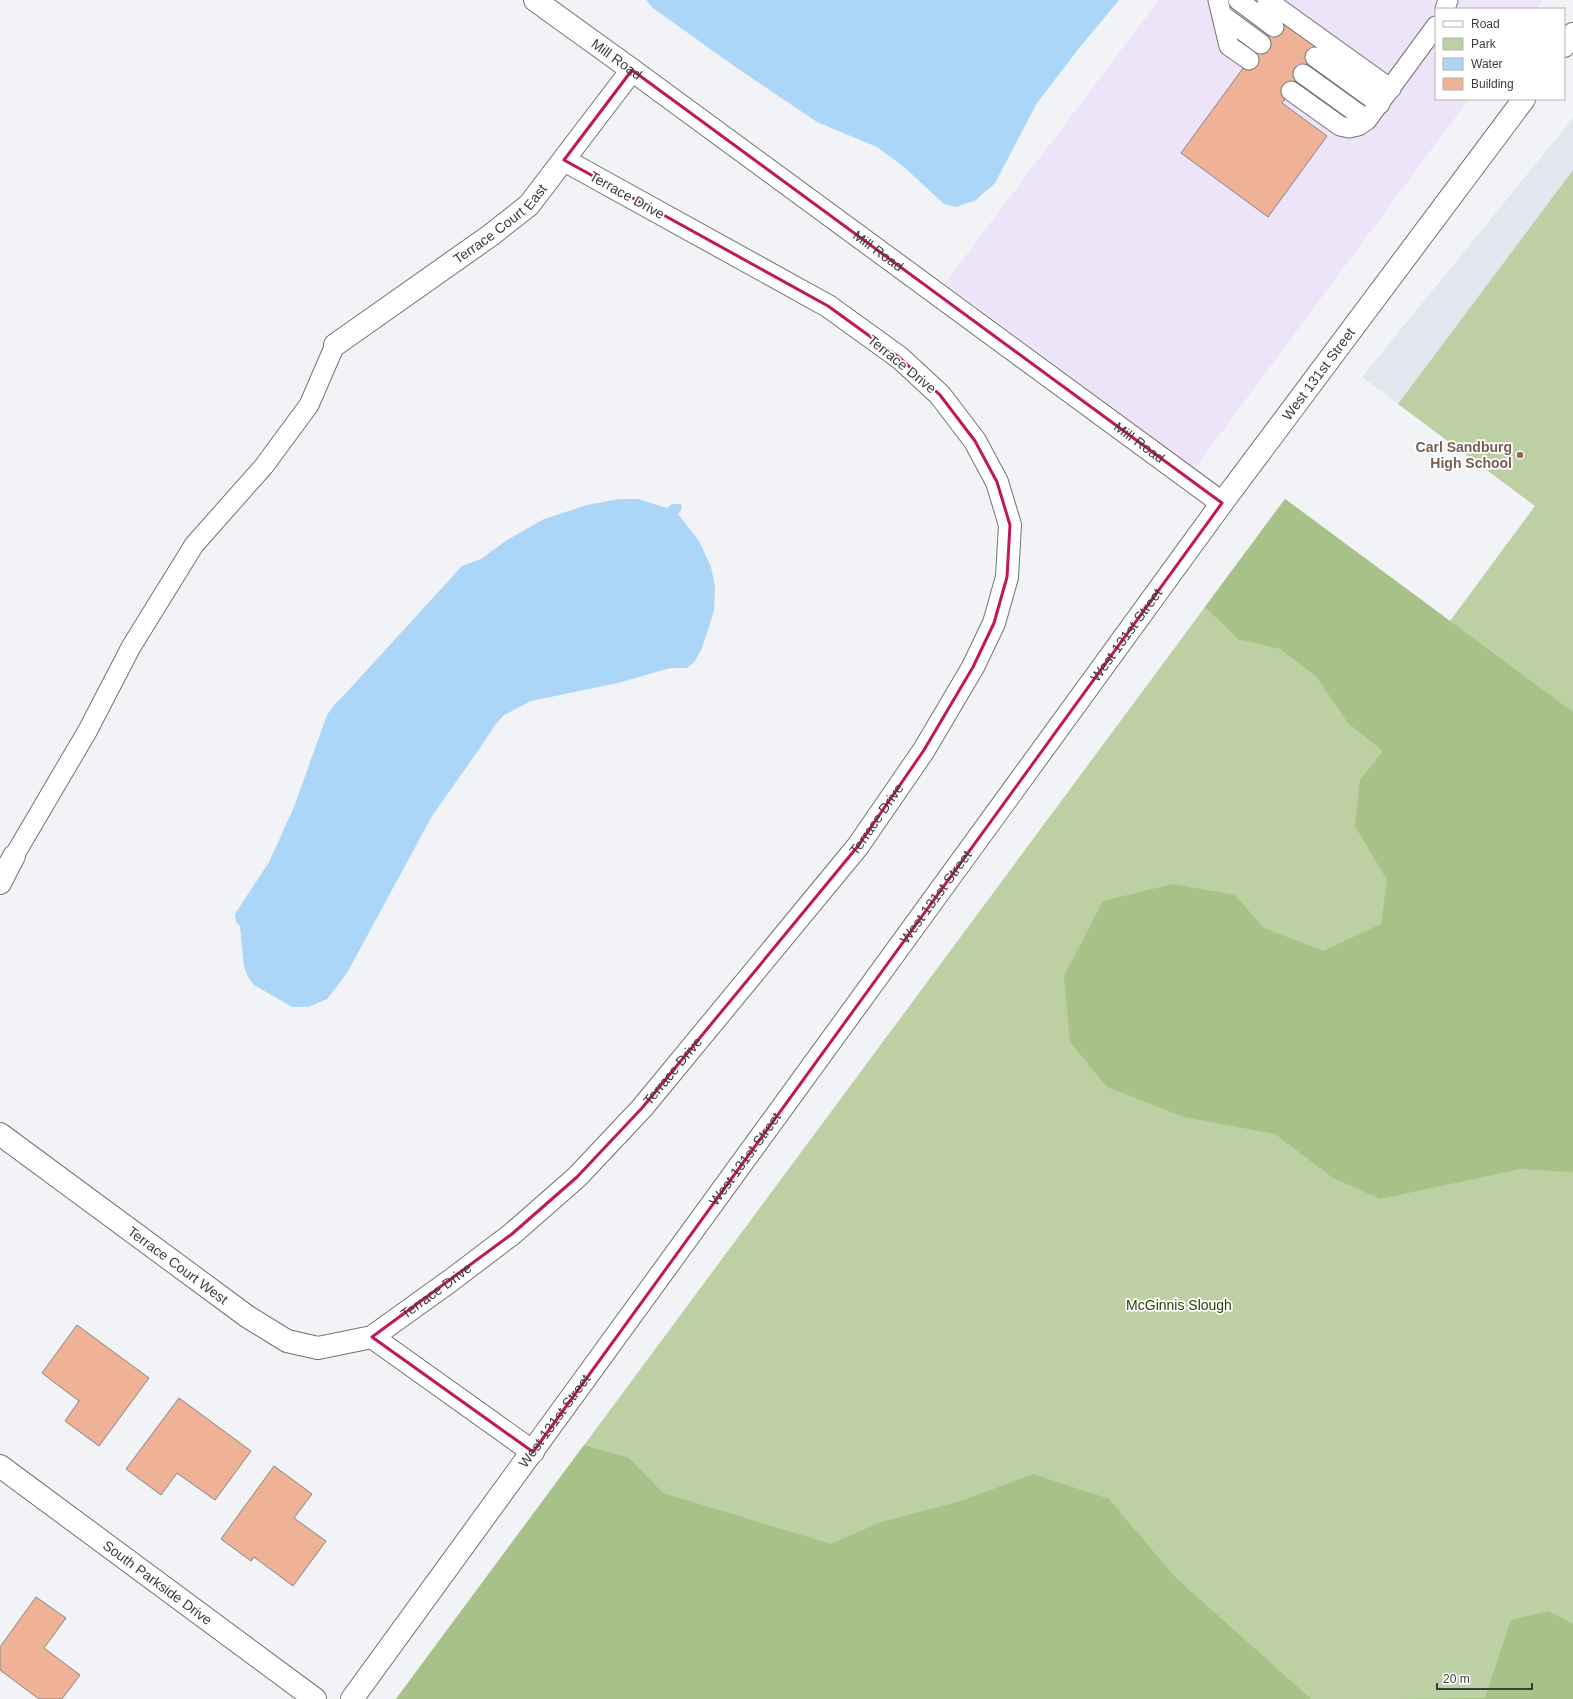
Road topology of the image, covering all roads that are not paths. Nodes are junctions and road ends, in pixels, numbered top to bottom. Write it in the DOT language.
graph roads {
  1 [pos="535,0"];
  2 [pos="1238,0"];
  3 [pos="1267,0"];
  4 [pos="1221,8"];
  5 [pos="1274,27"];
  6 [pos="1435,27"];
  7 [pos="1573,34"];
  8 [pos="1261,44"];
  9 [pos="1565,45"];
  10 [pos="1315,57"];
  11 [pos="1249,60"];
  12 [pos="632,70"];
  13 [pos="1303,74"];
  14 [pos="1291,91"];
  15 [pos="1385,96"];
  16 [pos="1523,100"];
  17 [pos="1367,120"];
  18 [pos="564,160"];
  19 [pos="335,345"];
  20 [pos="1222,503"];
  21 [pos="14,856"];
  22 [pos="0,883"];
  23 [pos="0,1134"];
  24 [pos="372,1337"];
  25 [pos="533,1452"];
  26 [pos="0,1466"];
  27 [pos="314,1699"];
  28 [pos="352,1699"];
  1 -- 12 [label="street, Mill Road"];
  2 -- 5 [label="lane"];
  3 -- 15 [label="lane"];
  4 -- 8 [label="lane"];
  4 -- 11 [label="lane"];
  6 -- 15 [label="lane"];
  7 -- 9 [label="street"];
  10 -- 15 [label="lane"];
  12 -- 18 [label="street, Terrace Court East"];
  12 -- 20 [label="street, Mill Road"];
  13 -- 17 [label="lane"];
  14 -- 17 [label="lane"];
  15 -- 17 [label="lane"];
  16 -- 20 [label="street, West 131st Street"];
  18 -- 19 [label="street, Terrace Court East"];
  18 -- 24 [label="street, Terrace Drive"];
  19 -- 21 [label="lane"];
  20 -- 25 [label="street, West 131st Street"];
  21 -- 22 [label="street"];
  23 -- 24 [label="street, Terrace Court West"];
  24 -- 25 [label="street"];
  25 -- 28 [label="street, West 131st Street"];
  26 -- 27 [label="street, South Parkside Drive"];
}
